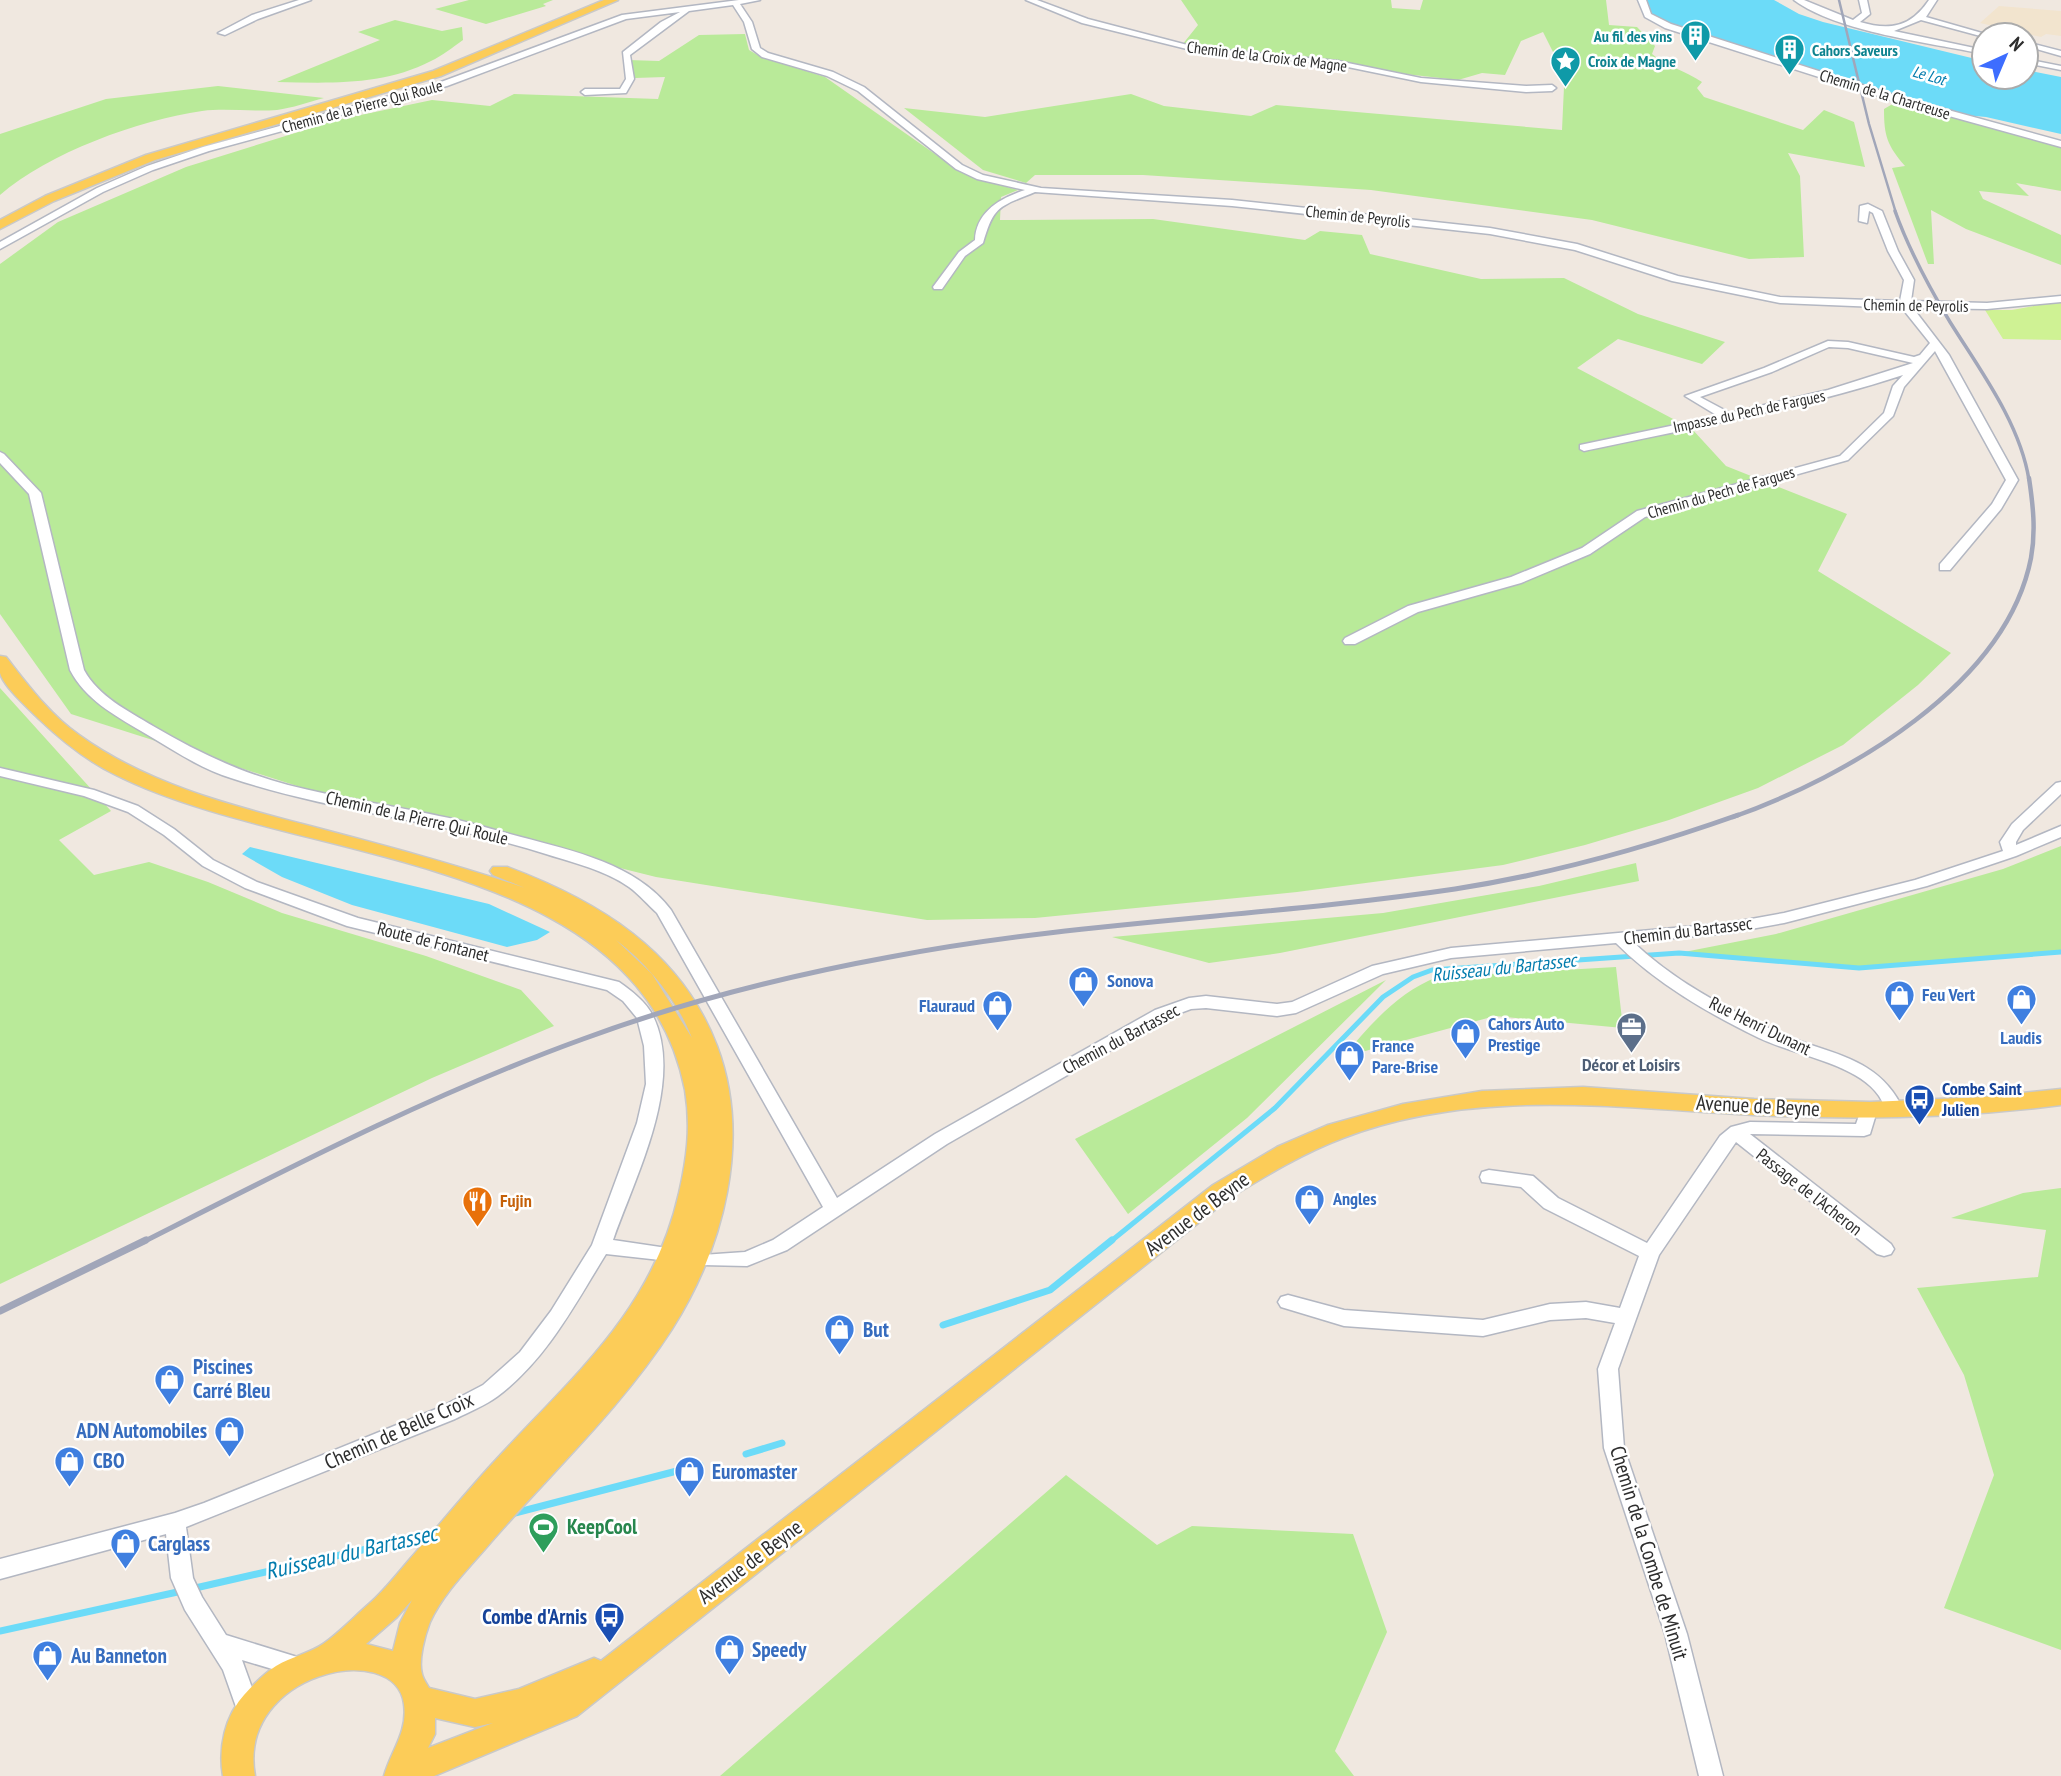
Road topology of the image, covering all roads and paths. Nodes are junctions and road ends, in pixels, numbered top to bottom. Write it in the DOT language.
graph roads {
  1 [pos="307,0"];
  2 [pos="613,0"];
  3 [pos="756,0"];
  4 [pos="1030,0"];
  5 [pos="1642,0"];
  6 [pos="1798,0"];
  7 [pos="1863,0"];
  8 [pos="1933,0"];
  9 [pos="736,4"];
  10 [pos="684,9"];
  11 [pos="1921,18"];
  12 [pos="1853,21"];
  13 [pos="1886,30"];
  14 [pos="1970,31"];
  15 [pos="222,33"];
  16 [pos="2040,48"];
  17 [pos="1970,49"];
  18 [pos="2059,54"];
  19 [pos="2040,64"];
  20 [pos="2048,65"];
  21 [pos="2061,68"];
  22 [pos="1552,88"];
  23 [pos="585,92"];
  24 [pos="2060,144"];
  25 [pos="1033,190"];
  26 [pos="1864,221"];
  27 [pos="0,225"];
  28 [pos="0,246"];
  29 [pos="938,287"];
  30 [pos="2061,299"];
  31 [pos="1905,304"];
  32 [pos="1935,344"];
  33 [pos="1926,357"];
  34 [pos="1912,368"];
  35 [pos="1727,416"];
  36 [pos="1584,447"];
  37 [pos="0,456"];
  38 [pos="1945,567"];
  39 [pos="1350,641"];
  40 [pos="0,661"];
  41 [pos="0,772"];
  42 [pos="2061,786"];
  43 [pos="2061,831"];
  44 [pos="2011,853"];
  45 [pos="1631,949"];
  46 [pos="2061,1097"];
  47 [pos="1881,1111"];
  48 [pos="1737,1131"];
  49 [pos="1489,1177"];
  50 [pos="836,1209"];
  51 [pos="601,1246"];
  52 [pos="1884,1250"];
  53 [pos="660,1253"];
  54 [pos="1650,1253"];
  55 [pos="709,1260"];
  56 [pos="1288,1302"];
  57 [pos="1626,1317"];
  58 [pos="174,1522"];
  59 [pos="0,1569"];
  60 [pos="434,1570"];
  61 [pos="220,1644"];
  62 [pos="331,1656"];
  63 [pos="624,1658"];
  64 [pos="299,1667"];
  65 [pos="413,1687"];
  66 [pos="249,1713"];
  67 [pos="232,1771"];
  68 [pos="400,1775"];
  69 [pos="1711,1776"];
  1 -- 15 [label="street"];
  2 -- 27 [label="main road"];
  3 -- 9 [label="street"];
  4 -- 22 [label="street, Chemin de la Croix de Magne"];
  5 -- 24 [label="street, Chemin de la Chartreuse"];
  6 -- 12 [label="street"];
  7 -- 12 [label="street"];
  8 -- 11 [label="street"];
  9 -- 10 [label="street, Chemin de la Pierre Qui Roule"];
  9 -- 25 [label="street, Chemin de Peyrolis"];
  10 -- 23 [label="street"];
  10 -- 28 [label="street, Chemin de la Pierre Qui Roule"];
  11 -- 13 [label="street"];
  11 -- 14 [label="street"];
  12 -- 13 [label="street"];
  13 -- 17 [label="street"];
  16 -- 18 [label="street"];
  18 -- 20 [label="street"];
  19 -- 20 [label="street"];
  20 -- 21 [label="street"];
  25 -- 29 [label="street"];
  25 -- 31 [label="street, Chemin de Peyrolis"];
  26 -- 31 [label="street"];
  30 -- 31 [label="street, Chemin de Peyrolis"];
  31 -- 32 [label="street"];
  32 -- 33 [label="street, Chemin du Pech de Fargues"];
  32 -- 38 [label="street"];
  33 -- 34 [label="street, Chemin du Pech de Fargues"];
  33 -- 35 [label="street"];
  34 -- 35 [label="street, Impasse du Pech de Fargues"];
  34 -- 39 [label="street, Chemin du Pech de Fargues"];
  35 -- 36 [label="street, Impasse du Pech de Fargues"];
  37 -- 50 [label="street, Chemin de la Pierre Qui Roule"];
  40 -- 60 [label="main road"];
  41 -- 51 [label="street, Route de Fontanet"];
  42 -- 44 [label="street"];
  43 -- 44 [label="street, Chemin du Bartassec"];
  44 -- 45 [label="street, Chemin du Bartassec"];
  45 -- 47 [label="street, Rue Henri Dunant"];
  45 -- 50 [label="street, Chemin du Bartassec"];
  46 -- 47 [label="main road, Avenue de Beyne"];
  47 -- 48 [label="street"];
  47 -- 63 [label="main road, Avenue de Beyne"];
  48 -- 52 [label="street, Passage de l'Acheron"];
  48 -- 54 [label="street, Chemin de la Combe de Minuit"];
  49 -- 54 [label="street"];
  50 -- 55 [label="street, Chemin du Bartassec"];
  51 -- 53 [label="street"];
  51 -- 58 [label="street, Chemin de Belle Croix"];
  54 -- 57 [label="street, Chemin de la Combe de Minuit"];
  56 -- 57 [label="street"];
  57 -- 69 [label="street, Chemin de la Combe de Minuit"];
  58 -- 59 [label="street, Chemin de Belle Croix"];
  58 -- 61 [label="street"];
  60 -- 62 [label="main road"];
  60 -- 65 [label="main road"];
  61 -- 64 [label="street"];
  61 -- 66 [label="street"];
  62 -- 64 [label="main road"];
  62 -- 65 [label="main road, Avenue de Beyne"];
  63 -- 65 [label="main road, Avenue de Beyne"];
  63 -- 68 [label="main road, Avenue de Beyne"];
  64 -- 66 [label="main road"];
  65 -- 68 [label="main road"];
  66 -- 67 [label="main road"];
}
